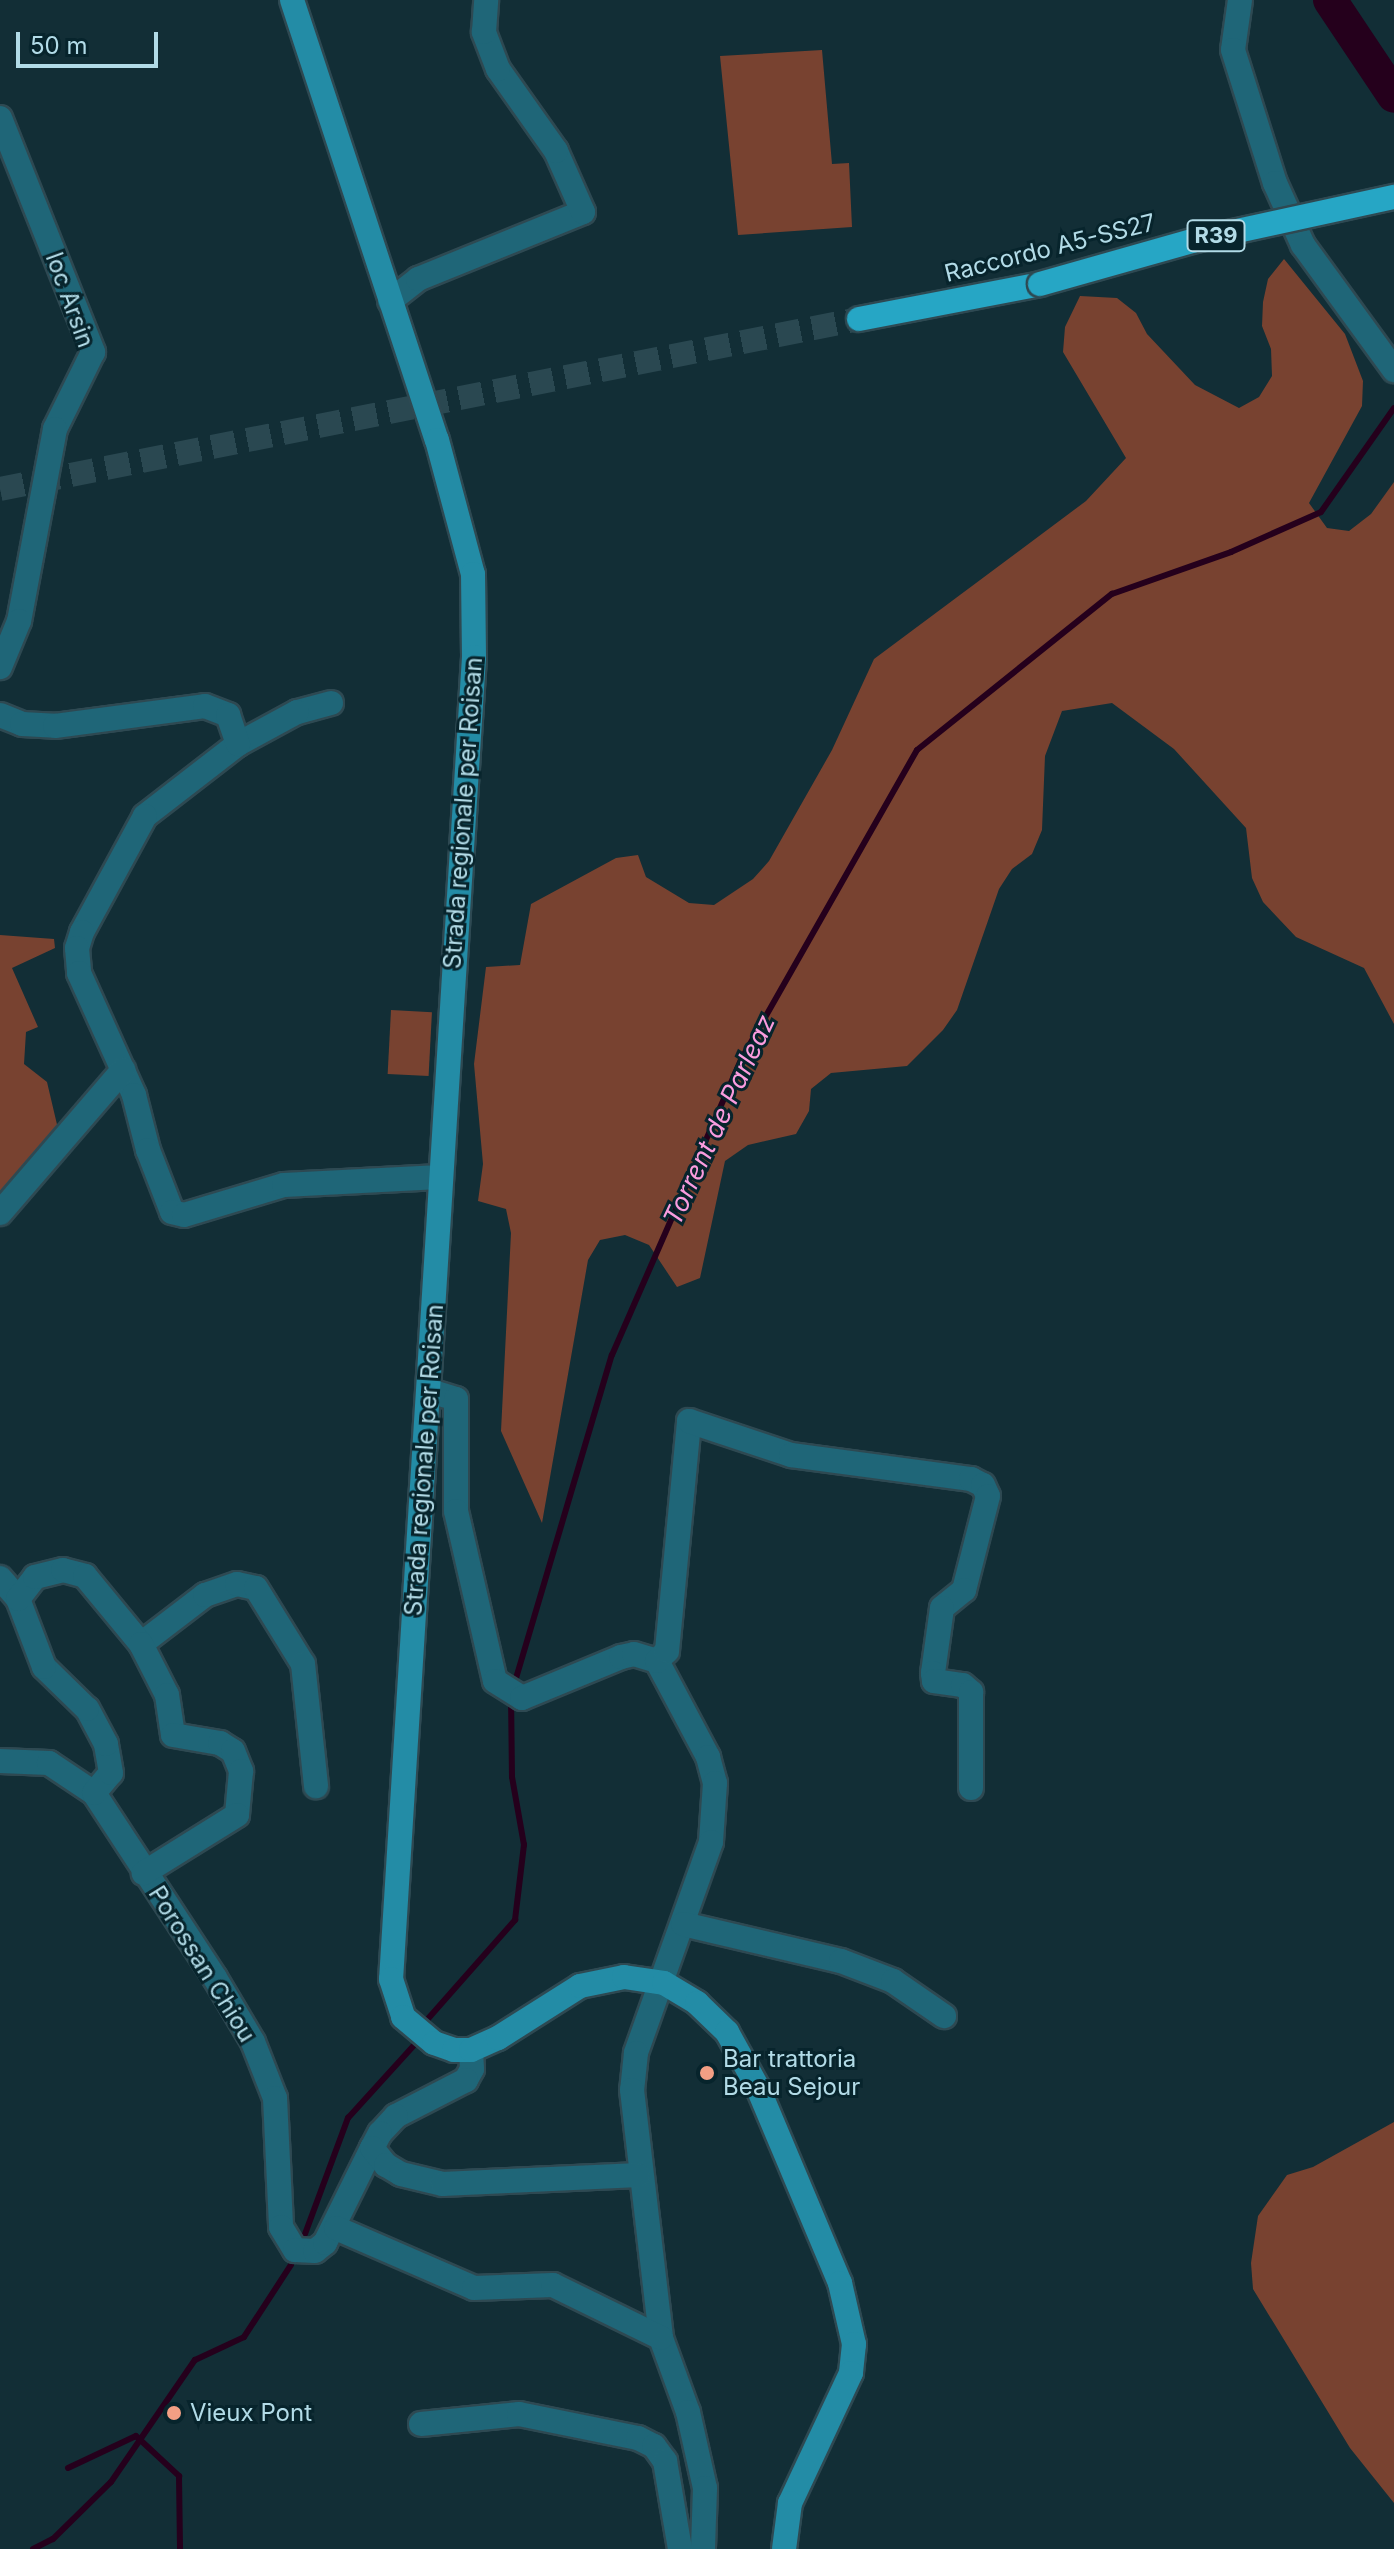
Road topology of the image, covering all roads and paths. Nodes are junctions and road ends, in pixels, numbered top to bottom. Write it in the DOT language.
graph roads {
  1 [pos="292,0"];
  2 [pos="486,0"];
  3 [pos="1240,0"];
  4 [pos="0,118"];
  5 [pos="1394,197"];
  6 [pos="390,301"];
  7 [pos="859,319"];
  8 [pos="1392,367"];
  9 [pos="0,667"];
  10 [pos="331,703"];
  11 [pos="0,715"];
  12 [pos="238,744"];
  13 [pos="123,1070"];
  14 [pos="440,1177"];
  15 [pos="0,1213"];
  16 [pos="430,1391"];
  17 [pos="0,1578"];
  18 [pos="18,1599"];
  19 [pos="141,1644"];
  20 [pos="657,1661"];
  21 [pos="0,1761"];
  22 [pos="316,1786"];
  23 [pos="971,1788"];
  24 [pos="94,1793"];
  25 [pos="144,1873"];
  26 [pos="683,1924"];
  27 [pos="664,1983"];
  28 [pos="944,2016"];
  29 [pos="471,2050"];
  30 [pos="372,2148"];
  31 [pos="638,2175"];
  32 [pos="336,2228"];
  33 [pos="661,2338"];
  34 [pos="421,2424"];
  35 [pos="680,2549"];
  36 [pos="703,2549"];
  37 [pos="784,2549"];
  1 -- 6 [label="main road, Strada regionale per Roisan"];
  2 -- 6 [label="street"];
  3 -- 8 [label="street"];
  4 -- 9 [label="street, loc Arsin"];
  5 -- 7 [label="highway, Raccordo A5-SS27 / R39, bridge"];
  6 -- 14 [label="main road, Strada regionale per Roisan"];
  10 -- 12 [label="street"];
  11 -- 12 [label="street"];
  12 -- 13 [label="street"];
  13 -- 14 [label="street"];
  13 -- 15 [label="street"];
  14 -- 16 [label="main road, Strada regionale per Roisan"];
  16 -- 20 [label="street"];
  16 -- 29 [label="main road, Strada regionale per Roisan"];
  17 -- 18 [label="street"];
  18 -- 19 [label="street"];
  18 -- 24 [label="street"];
  19 -- 22 [label="street"];
  19 -- 25 [label="street"];
  20 -- 23 [label="street"];
  20 -- 26 [label="street"];
  21 -- 24 [label="street, Porossan Chiou"];
  24 -- 25 [label="street, Porossan Chiou"];
  25 -- 32 [label="street, Porossan Chiou"];
  26 -- 27 [label="street"];
  26 -- 28 [label="street"];
  27 -- 29 [label="main road"];
  27 -- 31 [label="street"];
  27 -- 37 [label="main road"];
  29 -- 30 [label="street, Porossan Chiou"];
  30 -- 31 [label="street"];
  30 -- 32 [label="street, Porossan Chiou"];
  31 -- 33 [label="street"];
  32 -- 33 [label="street"];
  33 -- 36 [label="street"];
  34 -- 35 [label="street"];
}
